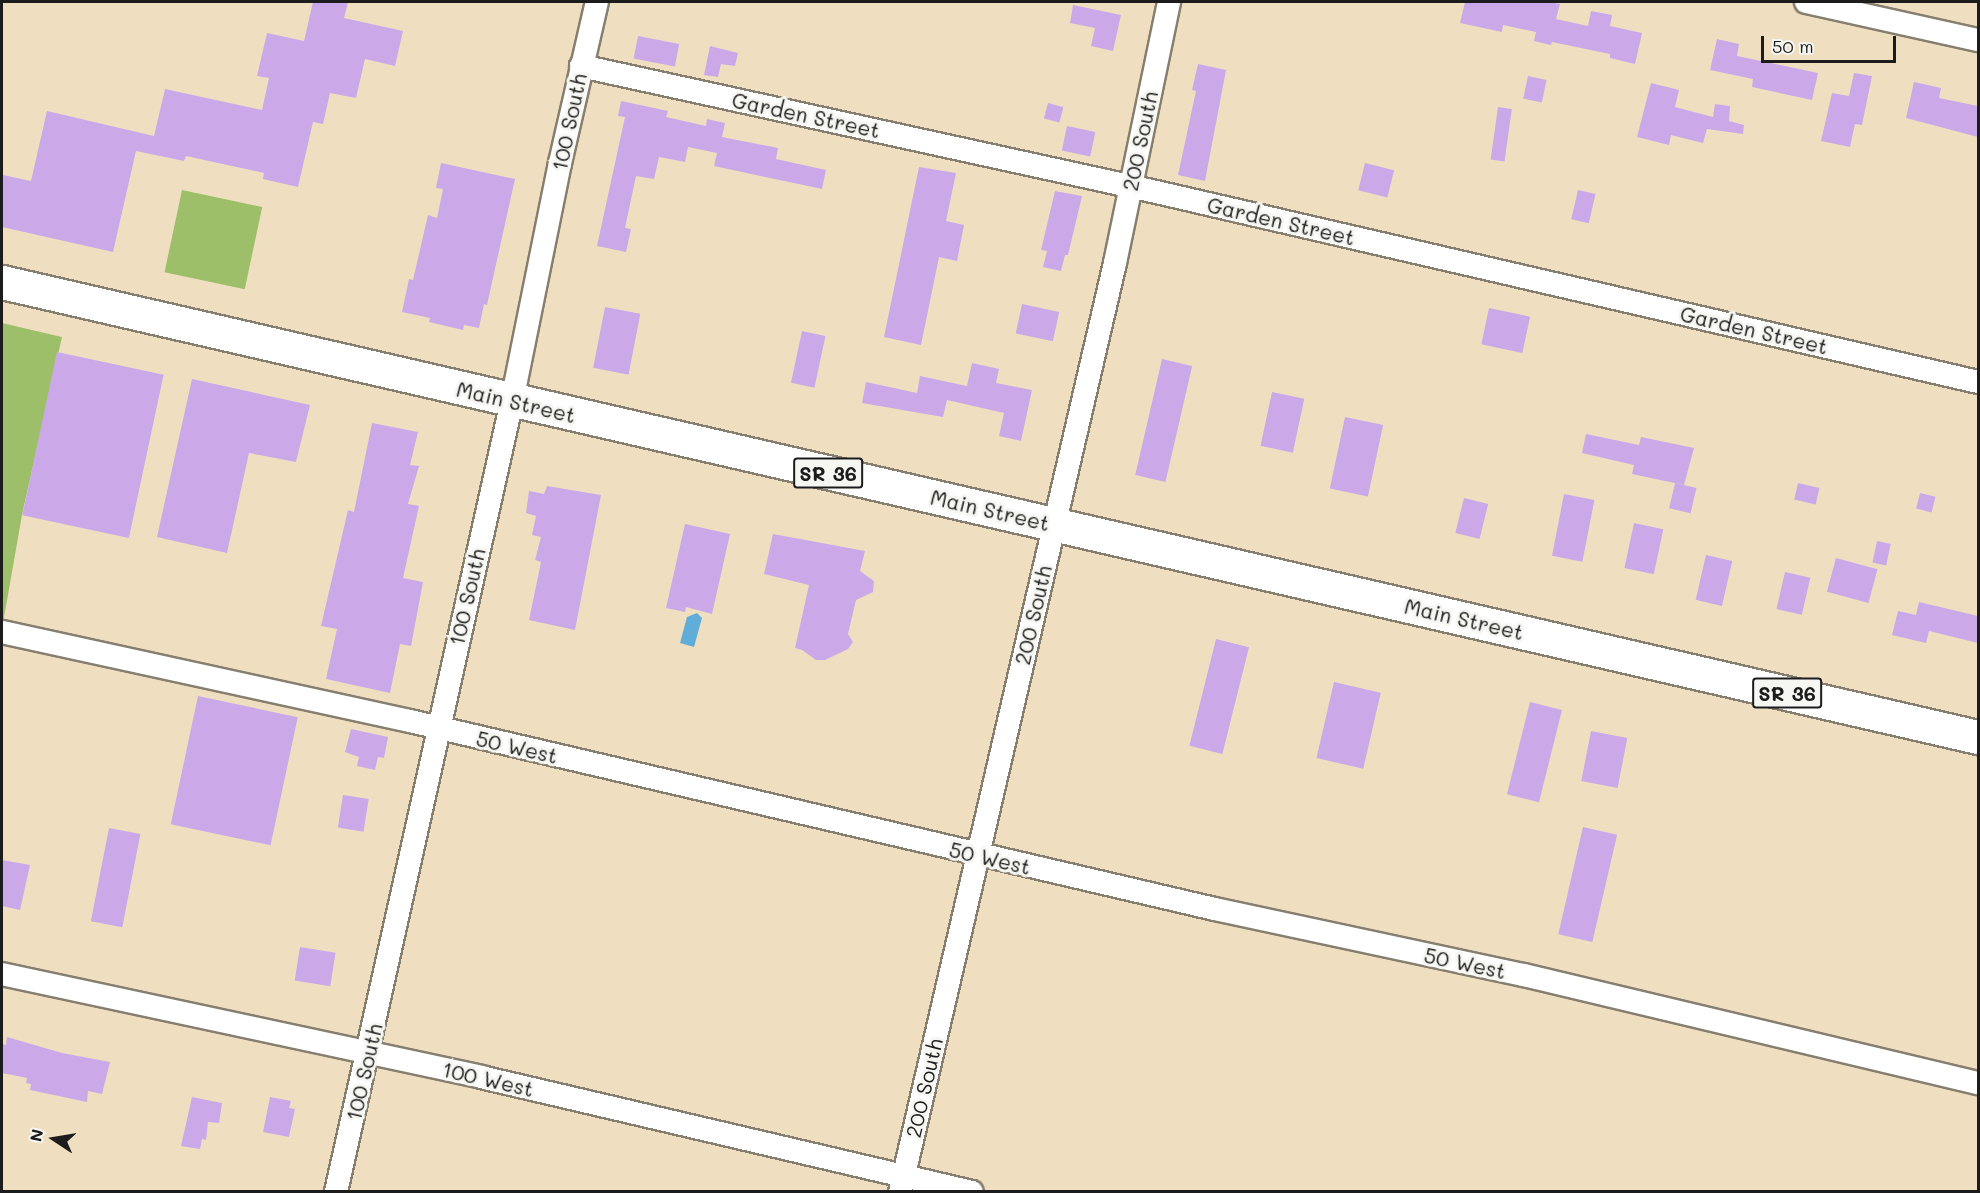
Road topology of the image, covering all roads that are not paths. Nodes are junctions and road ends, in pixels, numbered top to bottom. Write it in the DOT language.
graph roads {
  1 [pos="597,2"];
  2 [pos="1169,2"];
  3 [pos="1806,2"];
  4 [pos="1978,40"];
  5 [pos="581,66"];
  6 [pos="1131,186"];
  7 [pos="2,282"];
  8 [pos="1978,382"];
  9 [pos="512,401"];
  10 [pos="1053,525"];
  11 [pos="2,632"];
  12 [pos="437,728"];
  13 [pos="1978,737"];
  14 [pos="978,855"];
  15 [pos="2,974"];
  16 [pos="368,1053"];
  17 [pos="1978,1083"];
  18 [pos="901,1184"];
  19 [pos="336,1191"];
  20 [pos="972,1191"];
  1 -- 5 [label="street, 100 South"];
  2 -- 6 [label="street, 200 South"];
  3 -- 4 [label="street"];
  5 -- 6 [label="street, Garden Street"];
  5 -- 9 [label="street, 100 South"];
  6 -- 8 [label="street, Garden Street"];
  6 -- 10 [label="street, 200 South"];
  7 -- 9 [label="highway, Main Street / SR 36"];
  9 -- 10 [label="highway, Main Street / SR 36"];
  9 -- 12 [label="street, 100 South"];
  10 -- 13 [label="highway, Main Street / SR 36"];
  10 -- 14 [label="street, 200 South"];
  11 -- 12 [label="street, 50 West"];
  12 -- 14 [label="street, 50 West"];
  12 -- 16 [label="street, 100 South"];
  14 -- 17 [label="street, 50 West"];
  14 -- 18 [label="street, 200 South"];
  15 -- 16 [label="street, 100 West"];
  16 -- 18 [label="street, 100 West"];
  16 -- 19 [label="street, 100 South"];
  18 -- 20 [label="street, 100 West"];
}
